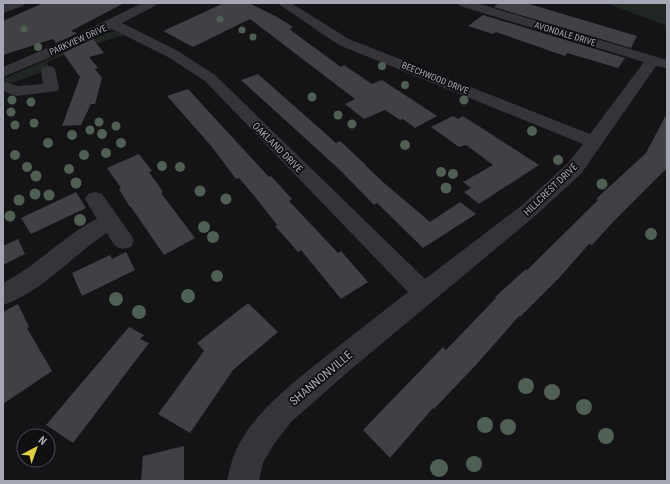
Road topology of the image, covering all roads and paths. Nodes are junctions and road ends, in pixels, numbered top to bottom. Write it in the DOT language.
graph roads {
  1 [pos="19,3"];
  2 [pos="151,3"];
  3 [pos="283,3"];
  4 [pos="464,3"];
  5 [pos="3,9"];
  6 [pos="113,24"];
  7 [pos="660,63"];
  8 [pos="48,70"];
  9 [pos="3,72"];
  10 [pos="3,86"];
  11 [pos="594,142"];
  12 [pos="95,199"];
  13 [pos="110,222"];
  14 [pos="123,241"];
  15 [pos="425,294"];
  16 [pos="3,295"];
  17 [pos="243,481"];
  1 -- 5 [label="street"];
  2 -- 6 [label="street, PARKVIEW DRIVE"];
  3 -- 11 [label="street, BEECHWOOD DRIVE"];
  4 -- 7 [label="street, AVONDALE DRIVE"];
  6 -- 9 [label="street, PARKVIEW DRIVE"];
  6 -- 15 [label="street, OAKLAND DRIVE"];
  7 -- 11 [label="street, HILLCREST DRIVE"];
  8 -- 10 [label="street"];
  11 -- 15 [label="street, HILLCREST DRIVE"];
  12 -- 13 [label="street"];
  13 -- 14 [label="street"];
  13 -- 16 [label="street"];
  15 -- 17 [label="street, SHANNONVILLE"];
}
